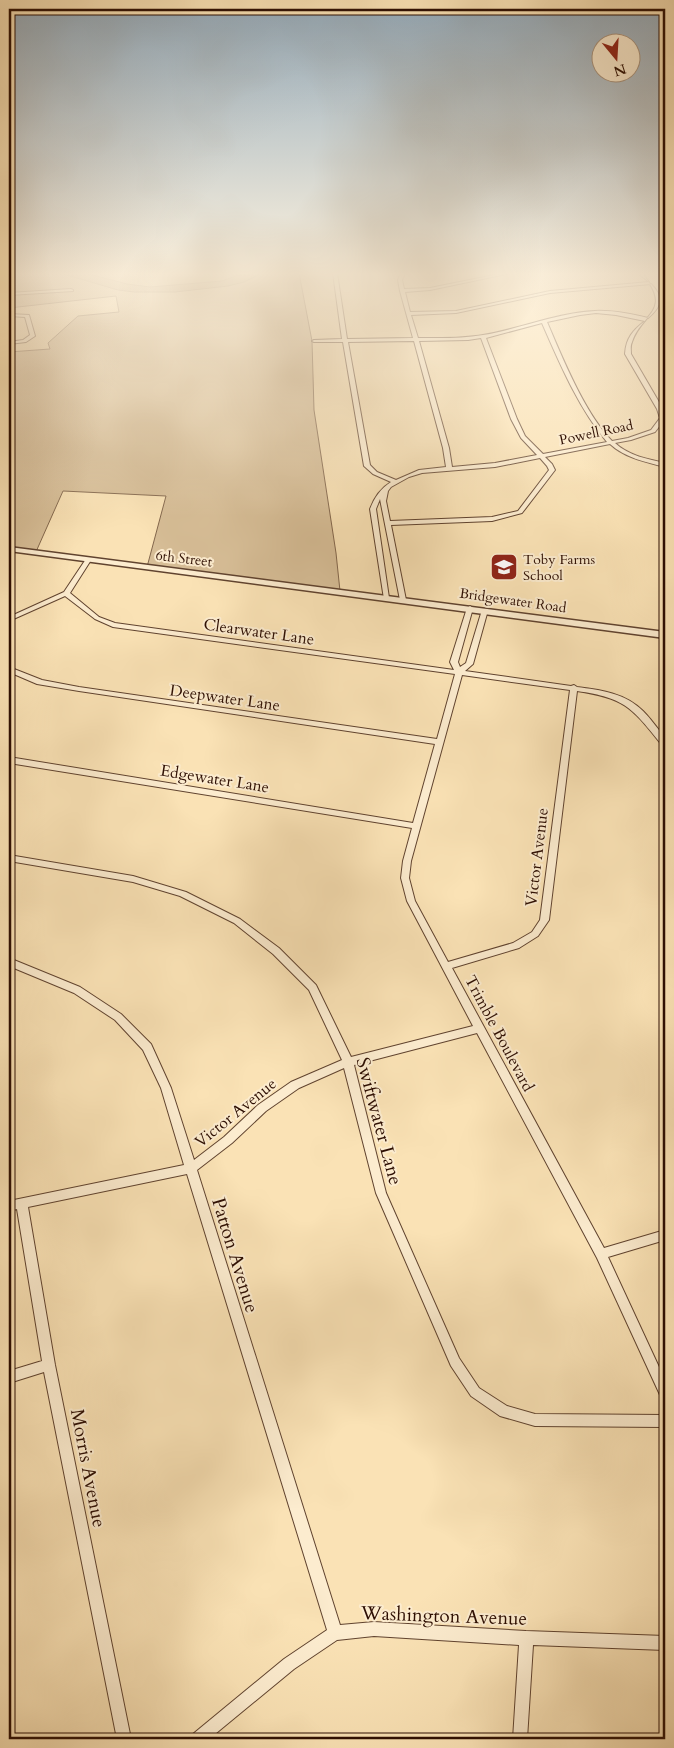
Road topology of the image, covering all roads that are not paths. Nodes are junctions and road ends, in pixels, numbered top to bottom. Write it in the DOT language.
graph roads {
  1 [pos="346,355"];
  2 [pos="419,355"];
  3 [pos="489,355"];
  4 [pos="560,355"];
  5 [pos="628,355"];
  6 [pos="612,442"];
  7 [pos="541,456"];
  8 [pos="665,465"];
  9 [pos="450,468"];
  10 [pos="396,482"];
  11 [pos="385,491"];
  12 [pos="388,523"];
  13 [pos="9,550"];
  14 [pos="88,560"];
  15 [pos="66,593"];
  16 [pos="356,594"];
  17 [pos="386,598"];
  18 [pos="403,600"];
  19 [pos="470,608"];
  20 [pos="485,610"];
  21 [pos="9,618"];
  22 [pos="665,635"];
  23 [pos="9,669"];
  24 [pos="459,672"];
  25 [pos="574,687"];
  26 [pos="440,742"];
  27 [pos="665,743"];
  28 [pos="9,760"];
  29 [pos="416,826"];
  30 [pos="9,858"];
  31 [pos="9,962"];
  32 [pos="446,966"];
  33 [pos="479,1028"];
  34 [pos="348,1062"];
  35 [pos="191,1168"];
  36 [pos="22,1203"];
  37 [pos="9,1206"];
  38 [pos="665,1235"];
  39 [pos="601,1254"];
  40 [pos="49,1365"];
  41 [pos="9,1377"];
  42 [pos="665,1393"];
  43 [pos="665,1422"];
  44 [pos="335,1633"];
  45 [pos="526,1638"];
  46 [pos="665,1643"];
  47 [pos="124,1739"];
  48 [pos="198,1739"];
  49 [pos="520,1739"];
  1 -- 10 [label="street"];
  2 -- 9 [label="street"];
  3 -- 7 [label="street"];
  4 -- 6 [label="street"];
  5 -- 6 [label="street, Powell Road"];
  6 -- 7 [label="street, Powell Road"];
  6 -- 8 [label="street"];
  7 -- 9 [label="street, Powell Road"];
  7 -- 12 [label="street"];
  9 -- 10 [label="street, Powell Road"];
  10 -- 11 [label="street, Powell Road"];
  11 -- 12 [label="street"];
  11 -- 17 [label="street, Powell Road"];
  12 -- 18 [label="street"];
  13 -- 14 [label="street, 6th Street"];
  14 -- 15 [label="street"];
  14 -- 16 [label="street, 6th Street"];
  15 -- 21 [label="street"];
  15 -- 24 [label="street, Clearwater Lane"];
  16 -- 17 [label="street, Bridgewater Road"];
  17 -- 18 [label="street, Bridgewater Road"];
  18 -- 19 [label="street, Bridgewater Road"];
  19 -- 20 [label="street, Bridgewater Road"];
  19 -- 24 [label="street, Trimble Boulevard"];
  20 -- 22 [label="street, Bridgewater Road"];
  20 -- 24 [label="street, Trimble Boulevard"];
  23 -- 26 [label="street, Deepwater Lane"];
  24 -- 25 [label="street, Clearwater Lane"];
  24 -- 26 [label="street, Trimble Boulevard"];
  25 -- 27 [label="street, Clearwater Lane"];
  25 -- 32 [label="street, Victor Avenue"];
  26 -- 29 [label="street, Trimble Boulevard"];
  28 -- 29 [label="street, Edgewater Lane"];
  29 -- 32 [label="street, Trimble Boulevard"];
  30 -- 34 [label="street, Swiftwater Lane"];
  31 -- 35 [label="street, Patton Avenue"];
  32 -- 33 [label="street, Trimble Boulevard"];
  33 -- 34 [label="street, Victor Avenue"];
  33 -- 39 [label="street, Trimble Boulevard"];
  34 -- 35 [label="street, Victor Avenue"];
  34 -- 43 [label="street, Swiftwater Lane"];
  35 -- 36 [label="street, Victor Avenue"];
  35 -- 44 [label="street, Patton Avenue"];
  36 -- 37 [label="street, Victor Avenue"];
  36 -- 40 [label="street, Morris Avenue"];
  38 -- 39 [label="street"];
  39 -- 42 [label="street, Trimble Boulevard"];
  40 -- 41 [label="street"];
  40 -- 47 [label="street, Morris Avenue"];
  44 -- 45 [label="street, Washington Avenue"];
  44 -- 48 [label="street, Washington Avenue"];
  45 -- 46 [label="street, Washington Avenue"];
  45 -- 49 [label="street"];
}
